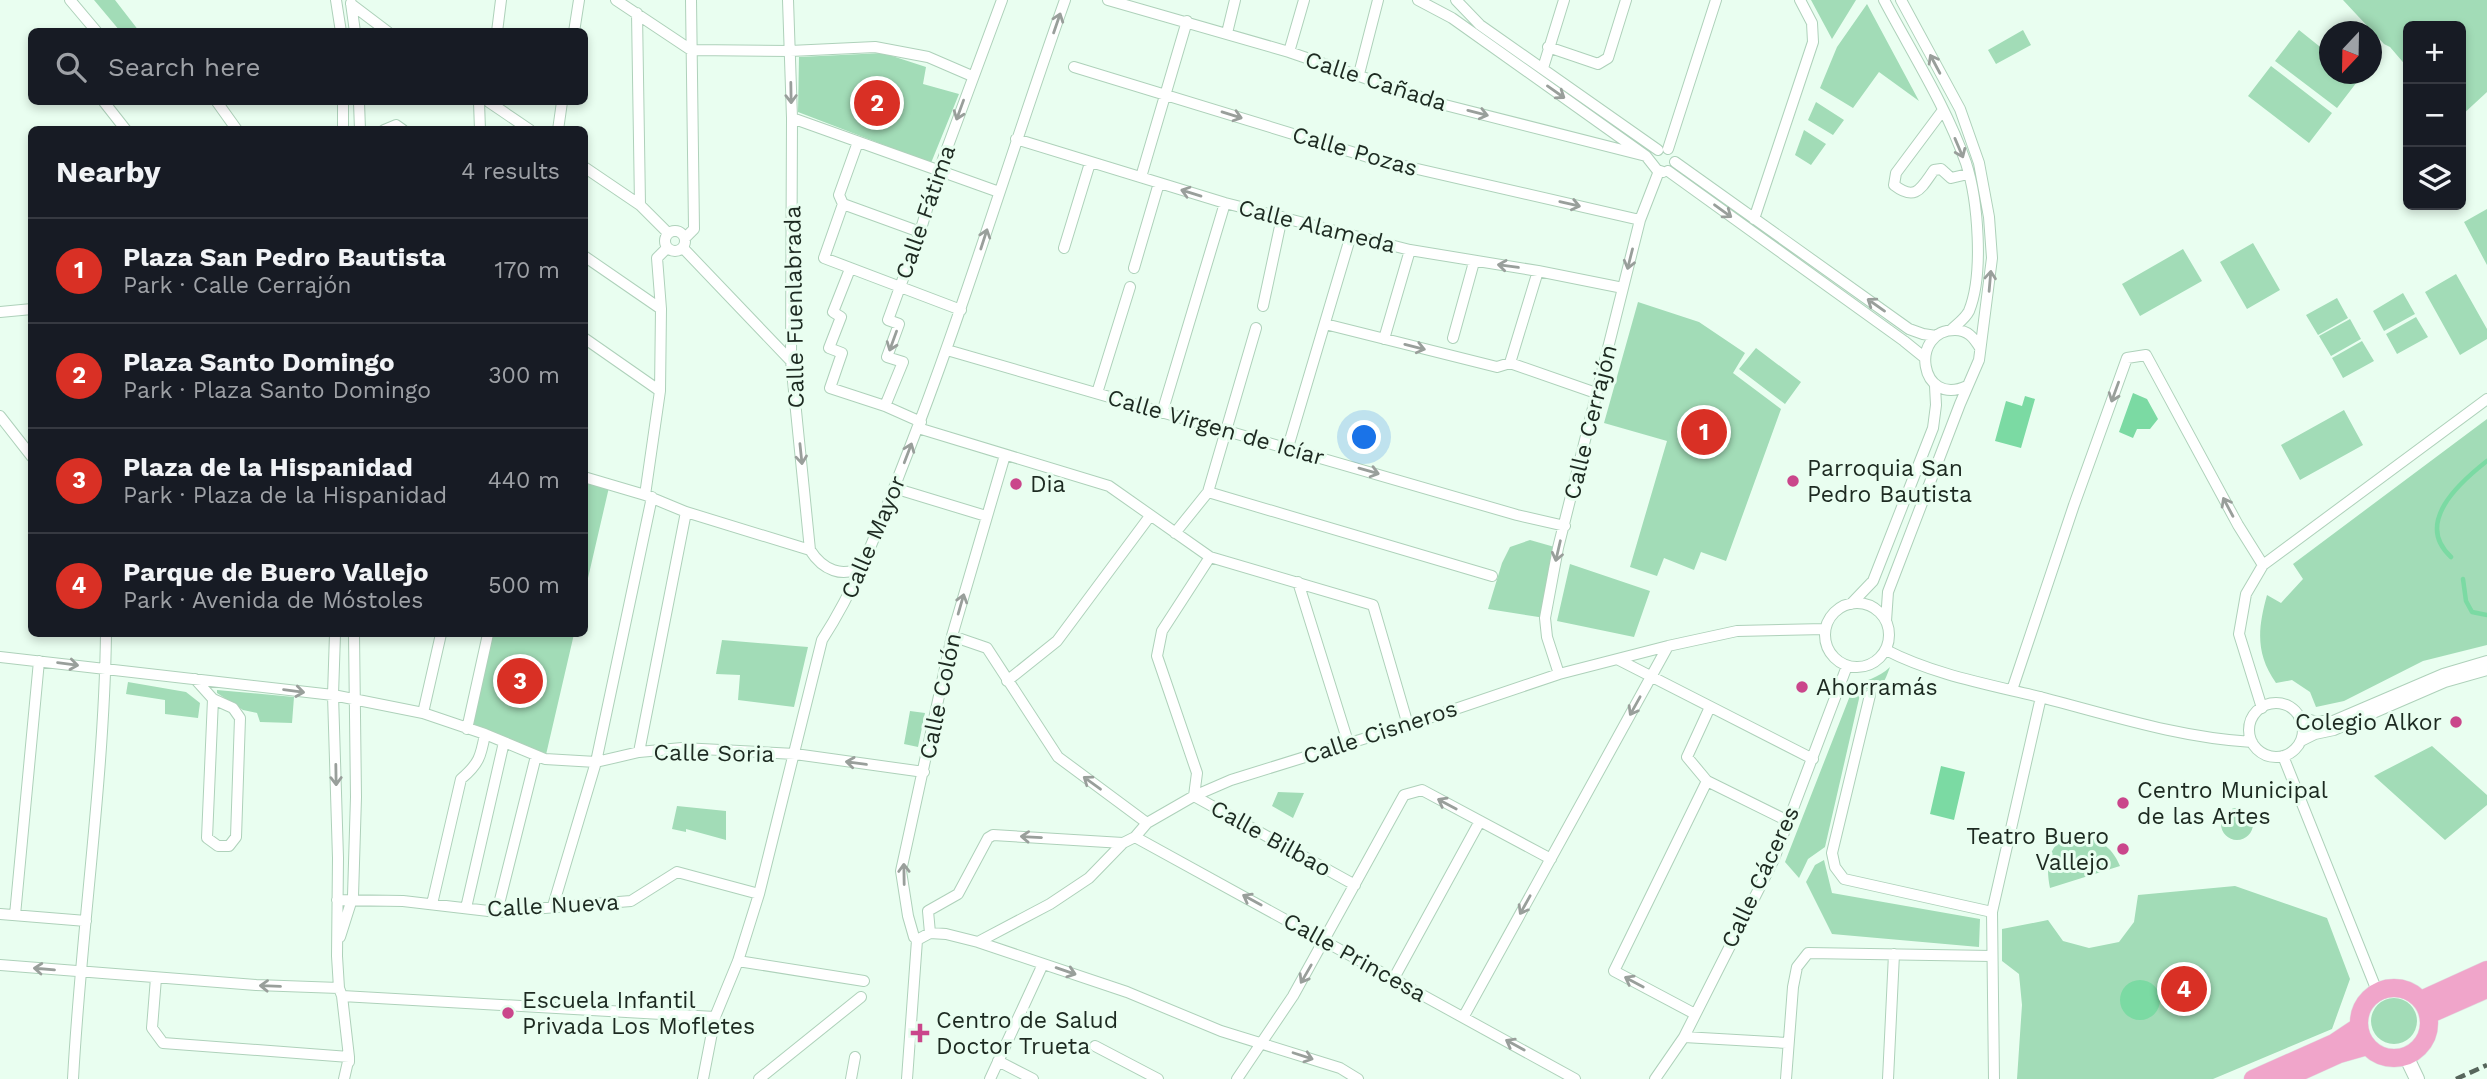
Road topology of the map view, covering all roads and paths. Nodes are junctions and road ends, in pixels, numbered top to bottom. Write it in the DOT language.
graph roads {
  1 [pos="71,0"];
  2 [pos="336,0"];
  3 [pos="501,0"];
  4 [pos="579,0"];
  5 [pos="615,0"];
  6 [pos="691,0"];
  7 [pos="788,0"];
  8 [pos="1002,0"];
  9 [pos="1065,0"];
  10 [pos="1108,0"];
  11 [pos="1235,0"];
  12 [pos="1304,0"];
  13 [pos="1378,0"];
  14 [pos="1418,0"];
  15 [pos="1455,0"];
  16 [pos="1564,0"];
  17 [pos="1626,0"];
  18 [pos="1716,0"];
  19 [pos="1800,0"];
  20 [pos="1884,0"];
  21 [pos="1901,0"];
  22 [pos="351,2"];
  23 [pos="637,13"];
  24 [pos="1186,21"];
  25 [pos="94,28"];
  26 [pos="340,28"];
  27 [pos="354,28"];
  28 [pos="380,28"];
  29 [pos="498,28"];
  30 [pos="574,28"];
  31 [pos="1227,33"];
  32 [pos="1548,47"];
  33 [pos="691,50"];
  34 [pos="790,51"];
  35 [pos="1289,52"];
  36 [pos="1074,67"];
  37 [pos="1543,68"];
  38 [pos="1359,74"];
  39 [pos="972,76"];
  40 [pos="1166,95"];
  41 [pos="106,105"];
  42 [pos="219,105"];
  43 [pos="343,105"];
  44 [pos="359,105"];
  45 [pos="479,105"];
  46 [pos="493,105"];
  47 [pos="562,105"];
  48 [pos="1943,110"];
  49 [pos="792,118"];
  50 [pos="124,126"];
  51 [pos="234,126"];
  52 [pos="343,126"];
  53 [pos="360,126"];
  54 [pos="480,126"];
  55 [pos="524,126"];
  56 [pos="559,126"];
  57 [pos="1016,139"];
  58 [pos="858,142"];
  59 [pos="1663,149"];
  60 [pos="1648,157"];
  61 [pos="1090,163"];
  62 [pos="1668,168"];
  63 [pos="588,170"];
  64 [pos="939,170"];
  65 [pos="1968,174"];
  66 [pos="1141,177"];
  67 [pos="1159,183"];
  68 [pos="999,192"];
  69 [pos="1225,203"];
  70 [pos="843,204"];
  71 [pos="639,205"];
  72 [pos="1282,217"];
  73 [pos="1754,219"];
  74 [pos="1640,220"];
  75 [pos="920,232"];
  76 [pos="668,233"];
  77 [pos="1351,235"];
  78 [pos="684,243"];
  79 [pos="667,248"];
  80 [pos="1064,248"];
  81 [pos="1410,250"];
  82 [pos="588,259"];
  83 [pos="1474,262"];
  84 [pos="1134,268"];
  85 [pos="849,269"];
  86 [pos="1538,271"];
  87 [pos="901,286"];
  88 [pos="1130,287"];
  89 [pos="1623,288"];
  90 [pos="1263,306"];
  91 [pos="28,309"];
  92 [pos="661,309"];
  93 [pos="961,310"];
  94 [pos="0,312"];
  95 [pos="1325,324"];
  96 [pos="1256,328"];
  97 [pos="1951,330"];
  98 [pos="1936,336"];
  99 [pos="1453,338"];
  100 [pos="1384,339"];
  101 [pos="588,341"];
  102 [pos="1980,348"];
  103 [pos="947,349"];
  104 [pos="1925,358"];
  105 [pos="791,362"];
  106 [pos="1510,363"];
  107 [pos="1936,386"];
  108 [pos="1967,386"];
  109 [pos="660,391"];
  110 [pos="1097,393"];
  111 [pos="1596,393"];
  112 [pos="2487,398"];
  113 [pos="885,406"];
  114 [pos="1162,412"];
  115 [pos="0,416"];
  116 [pos="919,425"];
  117 [pos="1226,429"];
  118 [pos="1288,447"];
  119 [pos="28,452"];
  120 [pos="1005,455"];
  121 [pos="588,478"];
  122 [pos="894,488"];
  123 [pos="1208,492"];
  124 [pos="648,496"];
  125 [pos="686,512"];
  126 [pos="986,516"];
  127 [pos="1150,516"];
  128 [pos="1565,526"];
  129 [pos="1175,533"];
  130 [pos="810,550"];
  131 [pos="1210,558"];
  132 [pos="863,565"];
  133 [pos="2263,565"];
  134 [pos="1492,576"];
  135 [pos="1298,582"];
  136 [pos="1851,604"];
  137 [pos="1886,621"];
  138 [pos="1825,629"];
  139 [pos="952,636"];
  140 [pos="106,637"];
  141 [pos="335,637"];
  142 [pos="354,637"];
  143 [pos="440,637"];
  144 [pos="487,637"];
  145 [pos="1668,646"];
  146 [pos="1886,650"];
  147 [pos="0,657"];
  148 [pos="1619,660"];
  149 [pos="39,661"];
  150 [pos="2487,661"];
  151 [pos="1847,666"];
  152 [pos="106,669"];
  153 [pos="2487,670"];
  154 [pos="1559,674"];
  155 [pos="1651,676"];
  156 [pos="194,679"];
  157 [pos="1007,681"];
  158 [pos="2012,690"];
  159 [pos="333,695"];
  160 [pos="1870,695"];
  161 [pos="2041,697"];
  162 [pos="213,699"];
  163 [pos="353,700"];
  164 [pos="1710,707"];
  165 [pos="2262,708"];
  166 [pos="423,713"];
  167 [pos="2299,717"];
  168 [pos="1408,725"];
  169 [pos="467,729"];
  170 [pos="485,734"];
  171 [pos="2301,741"];
  172 [pos="504,742"];
  173 [pos="1348,742"];
  174 [pos="2252,742"];
  175 [pos="639,752"];
  176 [pos="794,754"];
  177 [pos="536,756"];
  178 [pos="2283,757"];
  179 [pos="1812,759"];
  180 [pos="596,761"];
  181 [pos="923,772"];
  182 [pos="1707,781"];
  183 [pos="1194,796"];
  184 [pos="1480,821"];
  185 [pos="1788,821"];
  186 [pos="1147,823"];
  187 [pos="1135,836"];
  188 [pos="1124,844"];
  189 [pos="1551,859"];
  190 [pos="1355,885"];
  191 [pos="760,894"];
  192 [pos="337,900"];
  193 [pos="352,901"];
  194 [pos="432,904"];
  195 [pos="553,906"];
  196 [pos="466,908"];
  197 [pos="928,911"];
  198 [pos="497,912"];
  199 [pos="1992,912"];
  200 [pos="0,914"];
  201 [pos="15,915"];
  202 [pos="908,916"];
  203 [pos="86,921"];
  204 [pos="930,933"];
  205 [pos="917,940"];
  206 [pos="1325,940"];
  207 [pos="978,942"];
  208 [pos="337,945"];
  209 [pos="1894,954"];
  210 [pos="1992,957"];
  211 [pos="738,961"];
  212 [pos="1044,964"];
  213 [pos="0,965"];
  214 [pos="2487,970"];
  215 [pos="80,972"];
  216 [pos="156,978"];
  217 [pos="1394,978"];
  218 [pos="864,981"];
  219 [pos="2487,989"];
  220 [pos="2377,991"];
  221 [pos="340,992"];
  222 [pos="861,997"];
  223 [pos="2425,1007"];
  224 [pos="1695,1014"];
  225 [pos="1464,1016"];
  226 [pos="715,1017"];
  227 [pos="2358,1027"];
  228 [pos="1684,1037"];
  229 [pos="1263,1043"];
  230 [pos="1787,1043"];
  231 [pos="1096,1046"];
  232 [pos="2367,1046"];
  233 [pos="2406,1056"];
  234 [pos="349,1057"];
  235 [pos="855,1057"];
  236 [pos="998,1061"];
  237 [pos="73,1079"];
  238 [pos="344,1079"];
  239 [pos="351,1079"];
  240 [pos="704,1079"];
  241 [pos="759,1079"];
  242 [pos="851,1079"];
  243 [pos="907,1079"];
  244 [pos="990,1079"];
  245 [pos="1033,1079"];
  246 [pos="1158,1079"];
  247 [pos="1237,1079"];
  248 [pos="1358,1079"];
  249 [pos="1575,1079"];
  250 [pos="1655,1079"];
  251 [pos="1786,1079"];
  252 [pos="1888,1079"];
  253 [pos="1994,1079"];
  254 [pos="2253,1079"];
  255 [pos="2284,1079"];
  256 [pos="2417,1079"];
  1 -- 25 [label="street"];
  2 -- 26 [label="street"];
  3 -- 29 [label="street"];
  4 -- 30 [label="street"];
  5 -- 23 [label="street"];
  6 -- 33 [label="street"];
  7 -- 34 [label="street, Calle Fuenlabrada"];
  8 -- 39 [label="street, Calle Fátima"];
  57 -- 9 [label="street, Calle Mayor, one-way"];
  10 -- 24 [label="street, Calle Cañada"];
  11 -- 31 [label="street"];
  12 -- 35 [label="street"];
  13 -- 38 [label="street"];
  14 -- 60 [label="street, one-way"];
  15 -- 37 [label="street"];
  16 -- 32 [label="street"];
  17 -- 32 [label="street"];
  18 -- 59 [label="street"];
  19 -- 73 [label="street"];
  20 -- 48 [label="street"];
  102 -- 21 [label="street, one-way"];
  22 -- 27 [label="street"];
  22 -- 28 [label="street"];
  23 -- 33 [label="street"];
  23 -- 71 [label="street"];
  24 -- 31 [label="street, Calle Cañada"];
  24 -- 40 [label="street"];
  31 -- 35 [label="street, Calle Cañada"];
  32 -- 37 [label="street"];
  33 -- 34 [label="street"];
  33 -- 78 [label="street"];
  34 -- 39 [label="street"];
  34 -- 49 [label="street, Calle Fuenlabrada, one-way"];
  35 -- 38 [label="street, Calle Cañada"];
  36 -- 40 [label="street, Calle Pozas"];
  37 -- 59 [label="street"];
  38 -- 60 [label="street, Calle Cañada, one-way"];
  39 -- 64 [label="street, Calle Fátima, one-way"];
  40 -- 66 [label="street"];
  40 -- 74 [label="street, Calle Pozas, one-way"];
  41 -- 50 [label="street"];
  42 -- 51 [label="street"];
  43 -- 52 [label="street"];
  44 -- 53 [label="street"];
  45 -- 54 [label="street"];
  46 -- 55 [label="street"];
  47 -- 56 [label="street"];
  48 -- 65 [label="street, one-way"];
  48 -- 65 [label="street"];
  49 -- 58 [label="street"];
  49 -- 105 [label="street, Calle Fuenlabrada"];
  57 -- 61 [label="street, Calle Alameda"];
  57 -- 68 [label="street, Calle Mayor"];
  58 -- 64 [label="street"];
  58 -- 70 [label="street"];
  59 -- 60 [label="street"];
  59 -- 62 [label="street"];
  60 -- 62 [label="street"];
  61 -- 66 [label="street, Calle Alameda"];
  61 -- 80 [label="street"];
  62 -- 73 [label="street"];
  62 -- 74 [label="street, Calle Cerrajón"];
  62 -- 104 [label="street, one-way"];
  63 -- 71 [label="street"];
  64 -- 68 [label="street"];
  64 -- 75 [label="street, Calle Fátima"];
  65 -- 97 [label="street"];
  66 -- 67 [label="street, Calle Alameda"];
  69 -- 67 [label="street, Calle Alameda, one-way"];
  67 -- 84 [label="street"];
  93 -- 68 [label="street, Calle Mayor, one-way"];
  69 -- 72 [label="street, Calle Alameda"];
  69 -- 114 [label="street"];
  70 -- 75 [label="street"];
  70 -- 85 [label="street"];
  71 -- 76 [label="street"];
  72 -- 77 [label="street, Calle Alameda"];
  72 -- 90 [label="street"];
  98 -- 73 [label="street, one-way"];
  74 -- 89 [label="street, Calle Cerrajón, one-way"];
  75 -- 87 [label="street, Calle Fátima"];
  76 -- 78 [label="street"];
  76 -- 79 [label="street"];
  77 -- 81 [label="street, Calle Alameda"];
  77 -- 95 [label="street"];
  78 -- 79 [label="street"];
  78 -- 105 [label="street"];
  79 -- 92 [label="street"];
  81 -- 83 [label="street, Calle Alameda"];
  81 -- 100 [label="street"];
  82 -- 92 [label="street"];
  86 -- 83 [label="street, Calle Alameda, one-way"];
  83 -- 99 [label="street"];
  85 -- 87 [label="street"];
  85 -- 113 [label="street"];
  86 -- 89 [label="street, Calle Alameda"];
  86 -- 106 [label="street"];
  87 -- 93 [label="street"];
  87 -- 113 [label="street, Calle Fátima, one-way"];
  88 -- 110 [label="street"];
  89 -- 111 [label="street, Calle Cerrajón"];
  91 -- 94 [label="street"];
  92 -- 109 [label="street"];
  93 -- 103 [label="street, Calle Mayor"];
  95 -- 100 [label="street"];
  95 -- 118 [label="street"];
  96 -- 117 [label="street"];
  97 -- 98 [label="street"];
  97 -- 102 [label="street"];
  98 -- 104 [label="street"];
  100 -- 106 [label="street, one-way"];
  101 -- 109 [label="street"];
  102 -- 108 [label="street"];
  103 -- 110 [label="street, Calle Virgen de Icíar"];
  103 -- 116 [label="street, Calle Mayor"];
  104 -- 107 [label="street"];
  105 -- 130 [label="street, Calle Fuenlabrada, one-way"];
  106 -- 111 [label="street"];
  107 -- 108 [label="street"];
  107 -- 136 [label="street"];
  108 -- 137 [label="street"];
  109 -- 124 [label="street"];
  110 -- 114 [label="street, Calle Virgen de Icíar"];
  111 -- 128 [label="street, Calle Cerrajón"];
  112 -- 133 [label="street"];
  113 -- 116 [label="street"];
  114 -- 117 [label="street, Calle Virgen de Icíar"];
  115 -- 119 [label="street"];
  116 -- 120 [label="street"];
  122 -- 116 [label="street, Calle Mayor, one-way"];
  117 -- 118 [label="street, Calle Virgen de Icíar"];
  117 -- 123 [label="street"];
  118 -- 128 [label="street, Calle Virgen de Icíar, one-way"];
  120 -- 126 [label="street, Calle Colón"];
  120 -- 127 [label="street"];
  121 -- 124 [label="street"];
  122 -- 126 [label="street"];
  122 -- 132 [label="street, Calle Mayor"];
  123 -- 129 [label="street"];
  123 -- 134 [label="street"];
  124 -- 125 [label="street"];
  124 -- 180 [label="street"];
  125 -- 130 [label="street"];
  125 -- 175 [label="street"];
  139 -- 126 [label="street, Calle Colón, one-way"];
  127 -- 129 [label="street"];
  127 -- 157 [label="street"];
  128 -- 154 [label="street, Calle Cerrajón, one-way"];
  129 -- 131 [label="street"];
  130 -- 132 [label="street"];
  131 -- 135 [label="street"];
  131 -- 183 [label="street, Calle Bilbao"];
  132 -- 176 [label="street, Calle Mayor"];
  133 -- 158 [label="street, one-way"];
  133 -- 165 [label="street"];
  135 -- 168 [label="street"];
  135 -- 173 [label="street"];
  136 -- 137 [label="street"];
  136 -- 138 [label="street"];
  137 -- 146 [label="street"];
  138 -- 145 [label="street, Calle Cisneros"];
  138 -- 151 [label="street"];
  139 -- 157 [label="street"];
  139 -- 181 [label="street, Calle Colón"];
  140 -- 152 [label="street"];
  141 -- 159 [label="street"];
  142 -- 163 [label="street"];
  143 -- 166 [label="street"];
  144 -- 169 [label="street"];
  145 -- 148 [label="street, Calle Cisneros"];
  145 -- 155 [label="street"];
  146 -- 151 [label="street"];
  146 -- 158 [label="street"];
  147 -- 149 [label="street, Calle Soria"];
  148 -- 154 [label="street, Calle Cisneros"];
  148 -- 155 [label="street"];
  149 -- 152 [label="street, Calle Soria, one-way"];
  149 -- 201 [label="street"];
  150 -- 167 [label="street"];
  151 -- 179 [label="street, Calle Cáceres"];
  152 -- 156 [label="street, Calle Soria"];
  152 -- 203 [label="street"];
  153 -- 171 [label="street"];
  154 -- 168 [label="street, Calle Cisneros"];
  155 -- 164 [label="street"];
  155 -- 189 [label="street, one-way"];
  156 -- 159 [label="street, Calle Soria, one-way"];
  156 -- 162 [label="street"];
  186 -- 157 [label="street, one-way"];
  158 -- 161 [label="street"];
  159 -- 163 [label="street, Calle Soria"];
  159 -- 192 [label="street, one-way"];
  160 -- 199 [label="street"];
  161 -- 174 [label="street"];
  161 -- 199 [label="street"];
  162 -- 162 [label="street"];
  163 -- 166 [label="street, Calle Soria"];
  163 -- 193 [label="street"];
  164 -- 179 [label="street"];
  164 -- 182 [label="street"];
  165 -- 167 [label="street"];
  165 -- 174 [label="street"];
  166 -- 169 [label="street, Calle Soria"];
  167 -- 171 [label="street"];
  168 -- 173 [label="street, Calle Cisneros"];
  169 -- 170 [label="street, Calle Soria"];
  170 -- 172 [label="street, Calle Soria"];
  170 -- 194 [label="street"];
  171 -- 178 [label="street"];
  172 -- 177 [label="street, Calle Soria"];
  172 -- 196 [label="street"];
  173 -- 183 [label="street, Calle Cisneros"];
  174 -- 178 [label="street"];
  175 -- 176 [label="street, Calle Soria"];
  175 -- 180 [label="street, Calle Soria"];
  181 -- 176 [label="street, Calle Soria, one-way"];
  176 -- 191 [label="street, Calle Mayor"];
  177 -- 180 [label="street, Calle Soria"];
  177 -- 198 [label="street"];
  178 -- 220 [label="street"];
  179 -- 185 [label="street, Calle Cáceres"];
  180 -- 195 [label="street"];
  202 -- 181 [label="street, Calle Colón, one-way"];
  182 -- 185 [label="street"];
  224 -- 182 [label="street, one-way"];
  183 -- 186 [label="street, Calle Cisneros"];
  183 -- 190 [label="street, Calle Bilbao"];
  184 -- 189 [label="street"];
  184 -- 190 [label="street, one-way"];
  184 -- 217 [label="street"];
  185 -- 224 [label="street, Calle Cáceres"];
  186 -- 187 [label="street, Calle Cisneros"];
  187 -- 188 [label="street, Calle Cisneros"];
  206 -- 187 [label="street, Calle Princesa, one-way"];
  188 -- 197 [label="street, one-way"];
  188 -- 207 [label="street, Calle Cisneros"];
  189 -- 225 [label="street, one-way"];
  190 -- 206 [label="street"];
  191 -- 195 [label="street, Calle Nueva"];
  191 -- 211 [label="street, Calle Mayor"];
  192 -- 193 [label="street, Calle Nueva"];
  192 -- 208 [label="street"];
  193 -- 194 [label="street, Calle Nueva"];
  193 -- 208 [label="street"];
  194 -- 196 [label="street, Calle Nueva"];
  195 -- 198 [label="street, Calle Nueva"];
  196 -- 198 [label="street, Calle Nueva"];
  197 -- 202 [label="street"];
  197 -- 204 [label="street"];
  199 -- 210 [label="street"];
  200 -- 201 [label="street"];
  201 -- 203 [label="street"];
  202 -- 205 [label="street, Calle Colón"];
  203 -- 215 [label="street"];
  204 -- 205 [label="street"];
  204 -- 207 [label="street"];
  205 -- 243 [label="street"];
  206 -- 217 [label="street, Calle Princesa"];
  206 -- 229 [label="street, one-way"];
  207 -- 212 [label="street"];
  208 -- 221 [label="street"];
  209 -- 210 [label="street"];
  209 -- 230 [label="street"];
  209 -- 252 [label="street"];
  210 -- 253 [label="street"];
  211 -- 218 [label="street"];
  211 -- 226 [label="street, Calle Mayor"];
  212 -- 229 [label="street, one-way"];
  212 -- 236 [label="street"];
  215 -- 213 [label="street, one-way"];
  214 -- 223 [label="main road"];
  215 -- 216 [label="street"];
  215 -- 237 [label="street"];
  221 -- 216 [label="street, one-way"];
  216 -- 234 [label="street"];
  217 -- 225 [label="street, Calle Princesa"];
  219 -- 223 [label="main road"];
  220 -- 223 [label="main road"];
  220 -- 227 [label="main road"];
  221 -- 226 [label="street"];
  221 -- 234 [label="street"];
  222 -- 241 [label="street"];
  223 -- 233 [label="main road"];
  224 -- 228 [label="street, Calle Cáceres"];
  249 -- 225 [label="street, Calle Princesa, one-way"];
  226 -- 240 [label="street, Calle Mayor"];
  227 -- 232 [label="main road"];
  227 -- 254 [label="main road"];
  228 -- 230 [label="street"];
  228 -- 250 [label="street, Calle Cáceres"];
  229 -- 247 [label="street"];
  229 -- 248 [label="street, one-way"];
  230 -- 251 [label="street"];
  231 -- 246 [label="street"];
  232 -- 233 [label="main road"];
  232 -- 255 [label="main road"];
  233 -- 256 [label="street"];
  234 -- 238 [label="street"];
  234 -- 239 [label="street"];
  235 -- 242 [label="street"];
  236 -- 244 [label="street"];
  236 -- 245 [label="street"];
}
